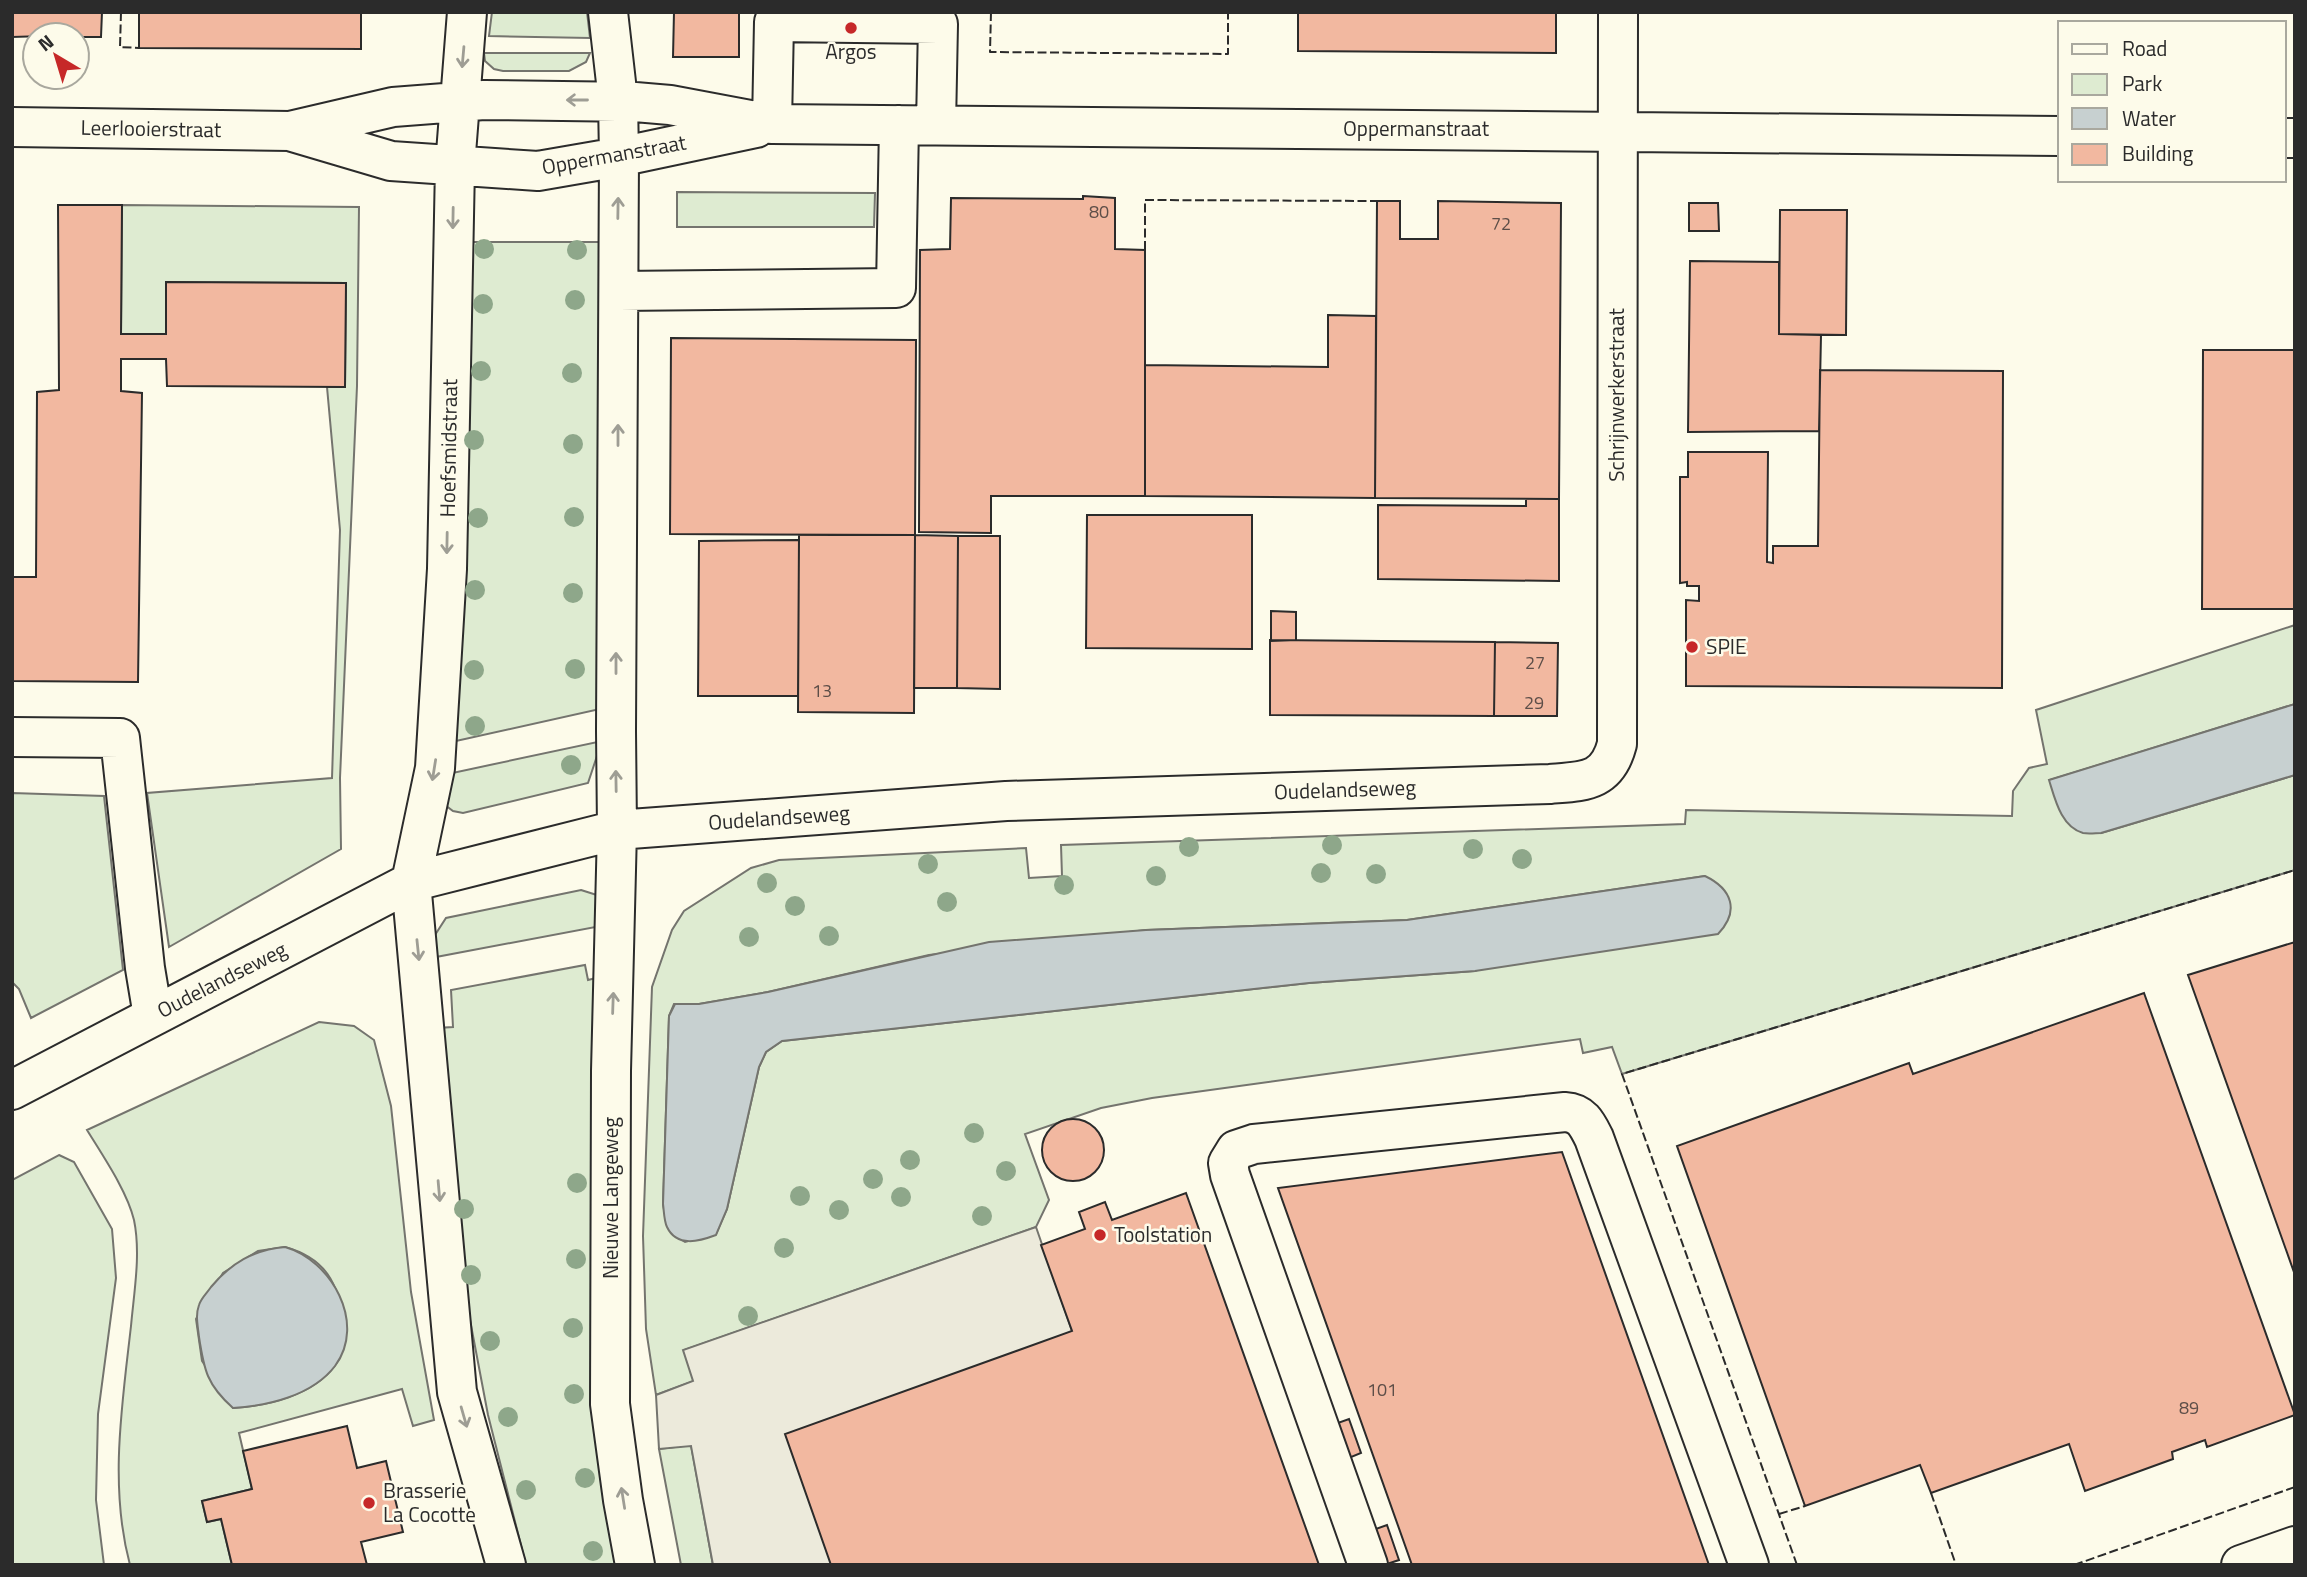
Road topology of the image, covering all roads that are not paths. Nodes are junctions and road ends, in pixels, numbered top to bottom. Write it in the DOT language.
graph roads {
  1 [pos="467,12"];
  2 [pos="608,12"];
  3 [pos="1618,12"];
  4 [pos="618,100"];
  5 [pos="459,101"];
  6 [pos="772,124"];
  7 [pos="899,125"];
  8 [pos="936,125"];
  9 [pos="12,127"];
  10 [pos="290,131"];
  11 [pos="1617,131"];
  12 [pos="2058,136"];
  13 [pos="620,157"];
  14 [pos="455,166"];
  15 [pos="619,291"];
  16 [pos="12,737"];
  17 [pos="1601,773"];
  18 [pos="617,830"];
  19 [pos="411,882"];
  20 [pos="153,1016"];
  21 [pos="12,1090"];
  22 [pos="2295,1546"];
  23 [pos="506,1565"];
  24 [pos="635,1565"];
  25 [pos="1368,1565"];
  26 [pos="1749,1565"];
  27 [pos="2241,1565"];
  1 -- 5 [label="street, Hoefsmidstraat, one-way"];
  2 -- 4 [label="street"];
  3 -- 11 [label="street, Schrijnwerkerstraat"];
  4 -- 5 [label="street, Oppermanstraat, one-way"];
  4 -- 6 [label="street, Oppermanstraat"];
  4 -- 13 [label="street"];
  5 -- 10 [label="street, Leerlooierstraat"];
  5 -- 14 [label="street, Hoefsmidstraat"];
  6 -- 7 [label="street, Oppermanstraat"];
  6 -- 8 [label="street"];
  6 -- 13 [label="street, Oppermanstraat"];
  7 -- 8 [label="street, Oppermanstraat"];
  7 -- 15 [label="street"];
  8 -- 11 [label="street, Oppermanstraat"];
  9 -- 10 [label="street, Leerlooierstraat"];
  10 -- 14 [label="street, Leerlooierstraat"];
  11 -- 12 [label="street, Oppermanstraat"];
  11 -- 17 [label="street, Schrijnwerkerstraat"];
  13 -- 14 [label="street, Oppermanstraat"];
  15 -- 13 [label="street, one-way"];
  14 -- 19 [label="street, Hoefsmidstraat, one-way"];
  18 -- 15 [label="street, one-way"];
  16 -- 20 [label="street"];
  17 -- 18 [label="street, Oudelandseweg"];
  18 -- 19 [label="street, Oudelandseweg"];
  24 -- 18 [label="street, Nieuwe Langeweg, one-way"];
  19 -- 20 [label="street, Oudelandseweg"];
  19 -- 23 [label="street, one-way"];
  20 -- 21 [label="street, Oudelandseweg"];
  22 -- 27 [label="street"];
  25 -- 26 [label="street"];
}
